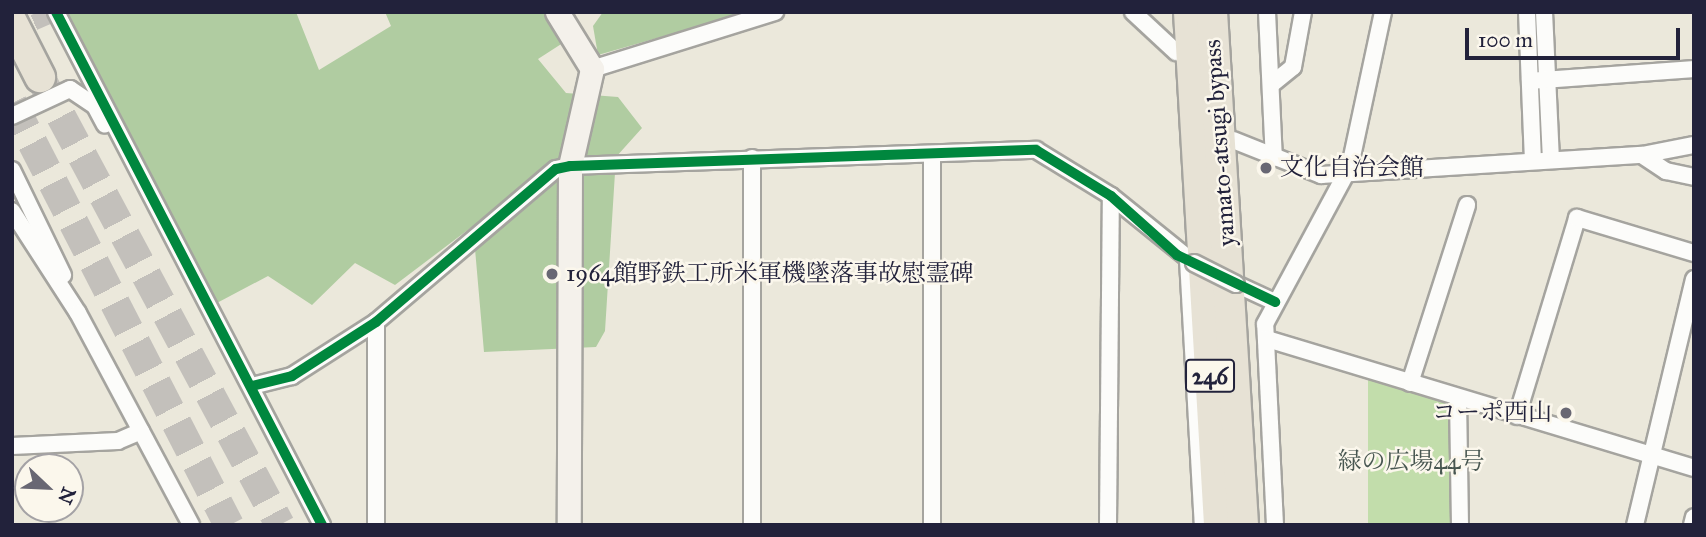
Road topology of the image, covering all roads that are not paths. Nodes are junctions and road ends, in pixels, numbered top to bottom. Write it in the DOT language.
graph roads {
  1 [pos="56,12"];
  2 [pos="557,12"];
  3 [pos="775,12"];
  4 [pos="1133,12"];
  5 [pos="1174,12"];
  6 [pos="1189,12"];
  7 [pos="1212,12"];
  8 [pos="1224,12"];
  9 [pos="1267,12"];
  10 [pos="1303,12"];
  11 [pos="1383,12"];
  12 [pos="1527,12"];
  13 [pos="1544,12"];
  14 [pos="12,22"];
  15 [pos="1176,52"];
  16 [pos="592,68"];
  17 [pos="1694,69"];
  18 [pos="40,77"];
  19 [pos="1547,80"];
  20 [pos="1530,81"];
  21 [pos="1272,84"];
  22 [pos="12,116"];
  23 [pos="1233,139"];
  24 [pos="1694,145"];
  25 [pos="932,154"];
  26 [pos="1642,155"];
  27 [pos="751,158"];
  28 [pos="1274,158"];
  29 [pos="1550,158"];
  30 [pos="1533,160"];
  31 [pos="570,166"];
  32 [pos="12,170"];
  33 [pos="1344,175"];
  34 [pos="1694,177"];
  35 [pos="1111,196"];
  36 [pos="152,200"];
  37 [pos="1467,205"];
  38 [pos="12,211"];
  39 [pos="1694,254"];
  40 [pos="1191,262"];
  41 [pos="1694,279"];
  42 [pos="1239,285"];
  43 [pos="63,289"];
  44 [pos="1275,302"];
  45 [pos="376,322"];
  46 [pos="1267,339"];
  47 [pos="1410,383"];
  48 [pos="252,386"];
  49 [pos="1458,398"];
  50 [pos="1517,416"];
  51 [pos="141,431"];
  52 [pos="12,446"];
  53 [pos="1651,457"];
  54 [pos="1694,468"];
  55 [pos="1694,517"];
  56 [pos="191,525"];
  57 [pos="322,525"];
  58 [pos="376,525"];
  59 [pos="569,525"];
  60 [pos="752,525"];
  61 [pos="932,525"];
  62 [pos="1108,525"];
  63 [pos="1203,525"];
  64 [pos="1219,525"];
  65 [pos="1243,525"];
  66 [pos="1257,525"];
  67 [pos="1275,525"];
  68 [pos="1460,525"];
  69 [pos="1635,525"];
  70 [pos="1692,525"];
  1 -- 36 [label="street"];
  2 -- 16 [label="street"];
  3 -- 16 [label="street"];
  4 -- 15 [label="street"];
  5 -- 15 [label="highway"];
  6 -- 64 [label="highway, yamato-atsugi bypass / 246"];
  7 -- 65 [label="highway, yamato-atsugi bypass / 246"];
  8 -- 23 [label="highway"];
  9 -- 21 [label="street"];
  10 -- 21 [label="street"];
  11 -- 33 [label="street"];
  12 -- 20 [label="street"];
  13 -- 19 [label="street"];
  14 -- 18 [label="highway"];
  15 -- 40 [label="highway"];
  16 -- 31 [label="street"];
  17 -- 19 [label="street"];
  19 -- 20 [label="street"];
  19 -- 29 [label="street"];
  20 -- 30 [label="street"];
  21 -- 28 [label="street"];
  22 -- 36 [label="street"];
  23 -- 28 [label="street"];
  23 -- 42 [label="highway"];
  24 -- 26 [label="street"];
  25 -- 27 [label="street"];
  25 -- 35 [label="street"];
  25 -- 61 [label="street"];
  26 -- 29 [label="street"];
  26 -- 34 [label="street"];
  27 -- 31 [label="street"];
  27 -- 60 [label="street"];
  28 -- 33 [label="street"];
  29 -- 30 [label="street"];
  30 -- 33 [label="street"];
  31 -- 45 [label="street"];
  31 -- 59 [label="street"];
  32 -- 43 [label="street"];
  33 -- 44 [label="street"];
  35 -- 40 [label="street"];
  35 -- 62 [label="street"];
  36 -- 48 [label="street"];
  37 -- 47 [label="street"];
  38 -- 43 [label="street"];
  39 -- 50 [label="street"];
  40 -- 42 [label="street, bridge"];
  40 -- 63 [label="street"];
  41 -- 53 [label="street"];
  42 -- 44 [label="street"];
  42 -- 66 [label="street"];
  43 -- 51 [label="street"];
  44 -- 46 [label="street"];
  45 -- 48 [label="street"];
  45 -- 58 [label="street"];
  46 -- 47 [label="street"];
  46 -- 67 [label="street"];
  47 -- 49 [label="street"];
  48 -- 57 [label="street"];
  49 -- 50 [label="street"];
  49 -- 68 [label="street"];
  50 -- 53 [label="street"];
  51 -- 52 [label="street"];
  51 -- 56 [label="street"];
  53 -- 54 [label="street"];
  53 -- 69 [label="street"];
  55 -- 70 [label="street"];
}
